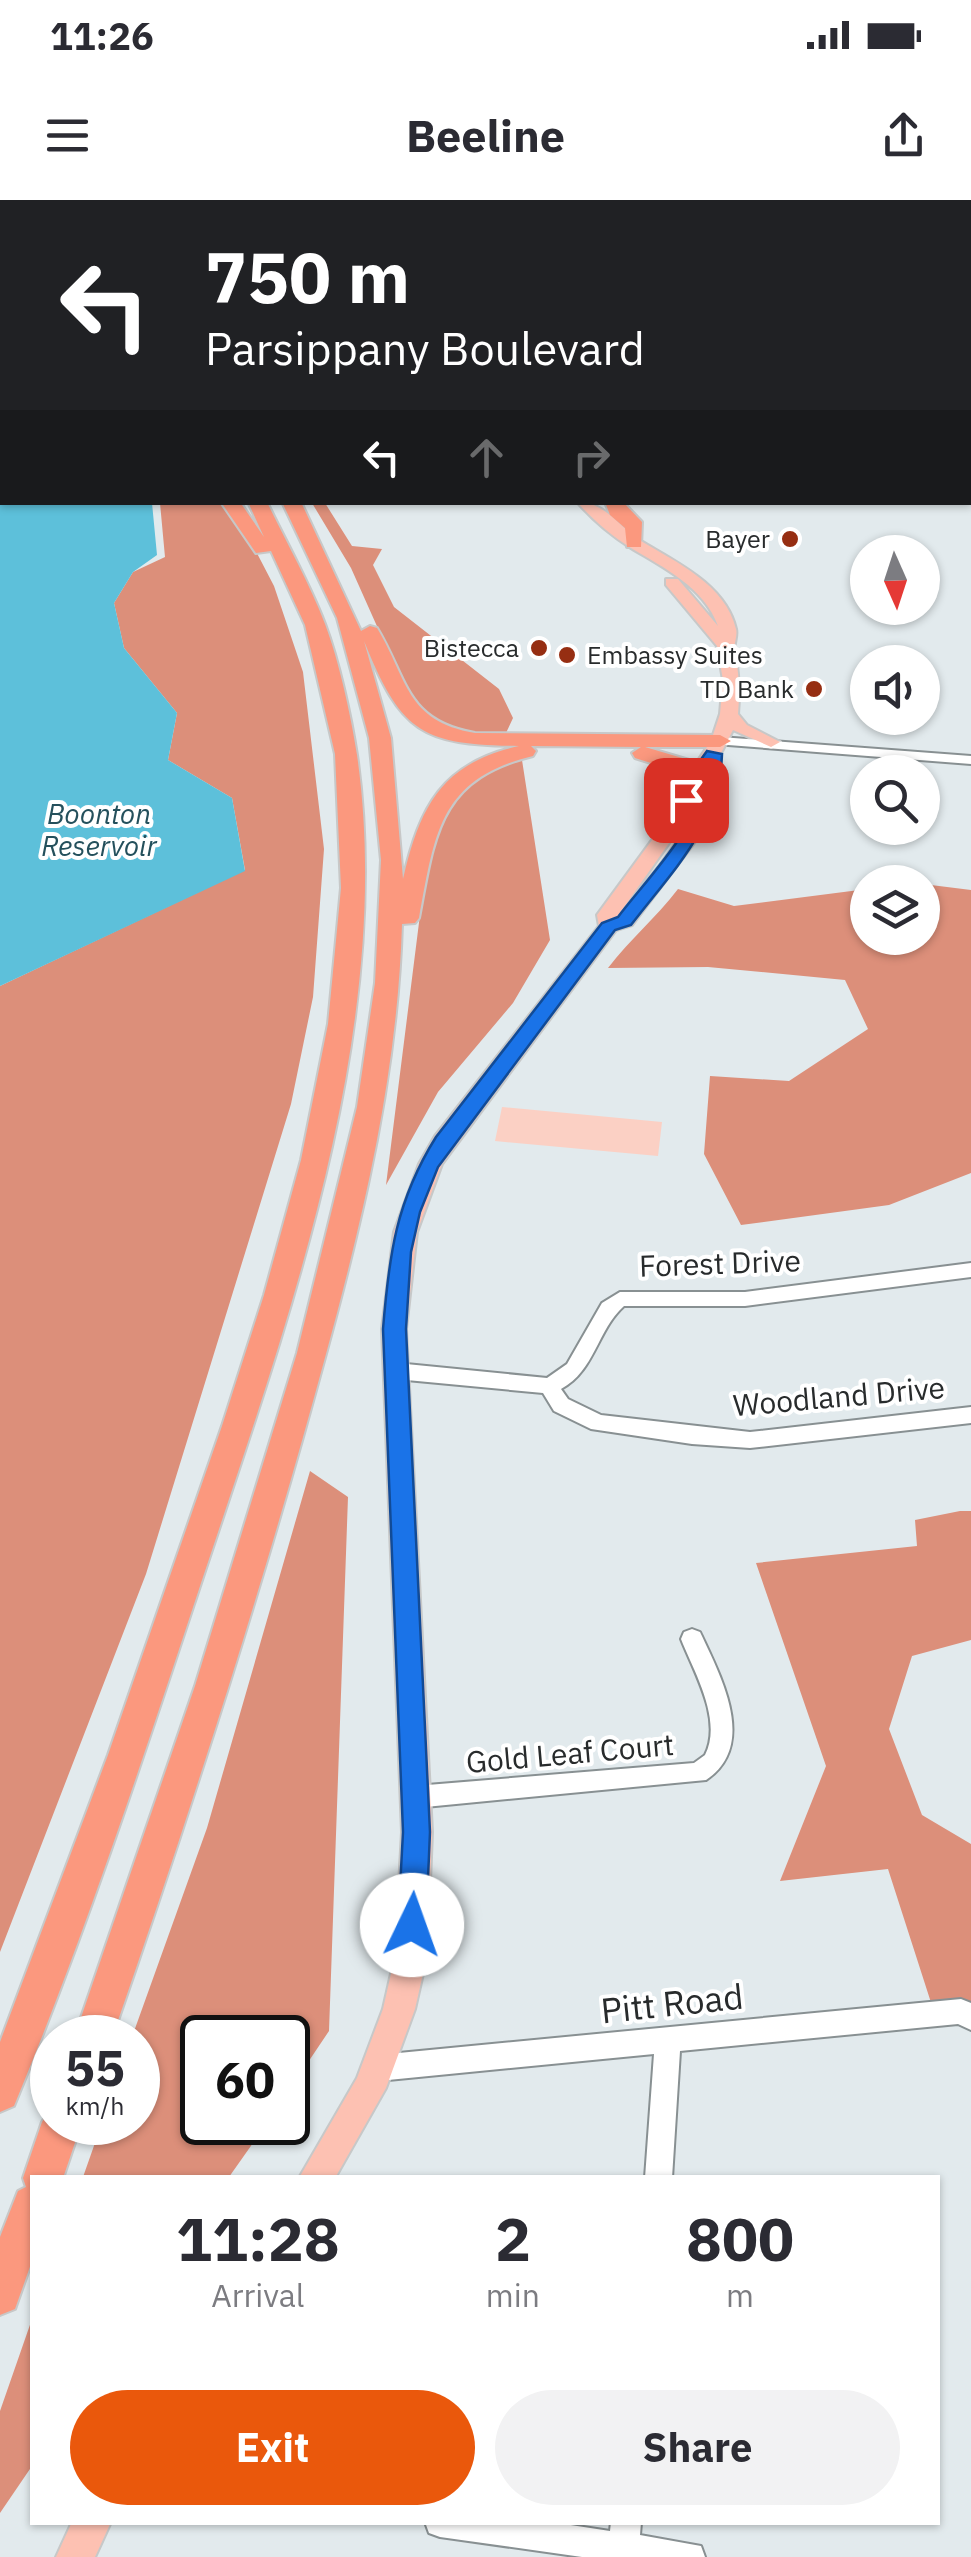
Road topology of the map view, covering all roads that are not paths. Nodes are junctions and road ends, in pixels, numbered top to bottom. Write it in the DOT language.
graph roads {
  1 [pos="232,505"];
  2 [pos="259,505"];
  3 [pos="293,505"];
  4 [pos="304,505"];
  5 [pos="588,505"];
  6 [pos="615,505"];
  7 [pos="634,543"];
  8 [pos="729,714"];
  9 [pos="771,742"];
  10 [pos="717,748"];
  11 [pos="874,752"];
  12 [pos="642,753"];
  13 [pos="971,760"];
  14 [pos="692,783"];
  15 [pos="352,815"];
  16 [pos="608,926"];
  17 [pos="384,1029"];
  18 [pos="971,1270"];
  19 [pos="396,1371"];
  20 [pos="549,1386"];
  21 [pos="971,1415"];
  22 [pos="692,1639"];
  23 [pos="416,1797"];
  24 [pos="101,2015"];
  25 [pos="971,2017"];
  26 [pos="668,2040"];
  27 [pos="378,2068"];
  28 [pos="0,2092"];
  29 [pos="54,2145"];
  30 [pos="44,2175"];
  31 [pos="318,2175"];
  32 [pos="658,2175"];
  33 [pos="30,2212"];
  34 [pos="0,2294"];
  35 [pos="91,2525"];
  36 [pos="466,2525"];
  37 [pos="631,2544"];
  38 [pos="76,2557"];
  39 [pos="690,2557"];
  1 -- 15 [label="highway"];
  2 -- 15 [label="highway"];
  3 -- 17 [label="highway"];
  4 -- 10 [label="highway"];
  5 -- 7 [label="main road"];
  6 -- 7 [label="highway"];
  7 -- 8 [label="main road"];
  8 -- 9 [label="main road"];
  8 -- 10 [label="main road"];
  9 -- 10 [label="street"];
  9 -- 11 [label="street"];
  10 -- 11 [label="street"];
  10 -- 12 [label="highway"];
  10 -- 14 [label="main road"];
  10 -- 16 [label="main road"];
  11 -- 13 [label="street"];
  12 -- 14 [label="highway"];
  12 -- 17 [label="highway"];
  14 -- 16 [label="main road"];
  15 -- 28 [label="highway"];
  16 -- 19 [label="main road"];
  17 -- 24 [label="highway"];
  18 -- 20 [label="street, Forest Drive"];
  19 -- 20 [label="street"];
  19 -- 23 [label="main road"];
  20 -- 21 [label="street, Woodland Drive"];
  22 -- 23 [label="street, Gold Leaf Court"];
  23 -- 27 [label="main road"];
  25 -- 26 [label="street, Pitt Road"];
  26 -- 27 [label="street, Pitt Road"];
  26 -- 32 [label="street"];
  27 -- 31 [label="main road"];
  29 -- 30 [label="highway"];
  33 -- 34 [label="highway"];
  35 -- 38 [label="main road"];
  36 -- 37 [label="street"];
  37 -- 39 [label="street"];
}
